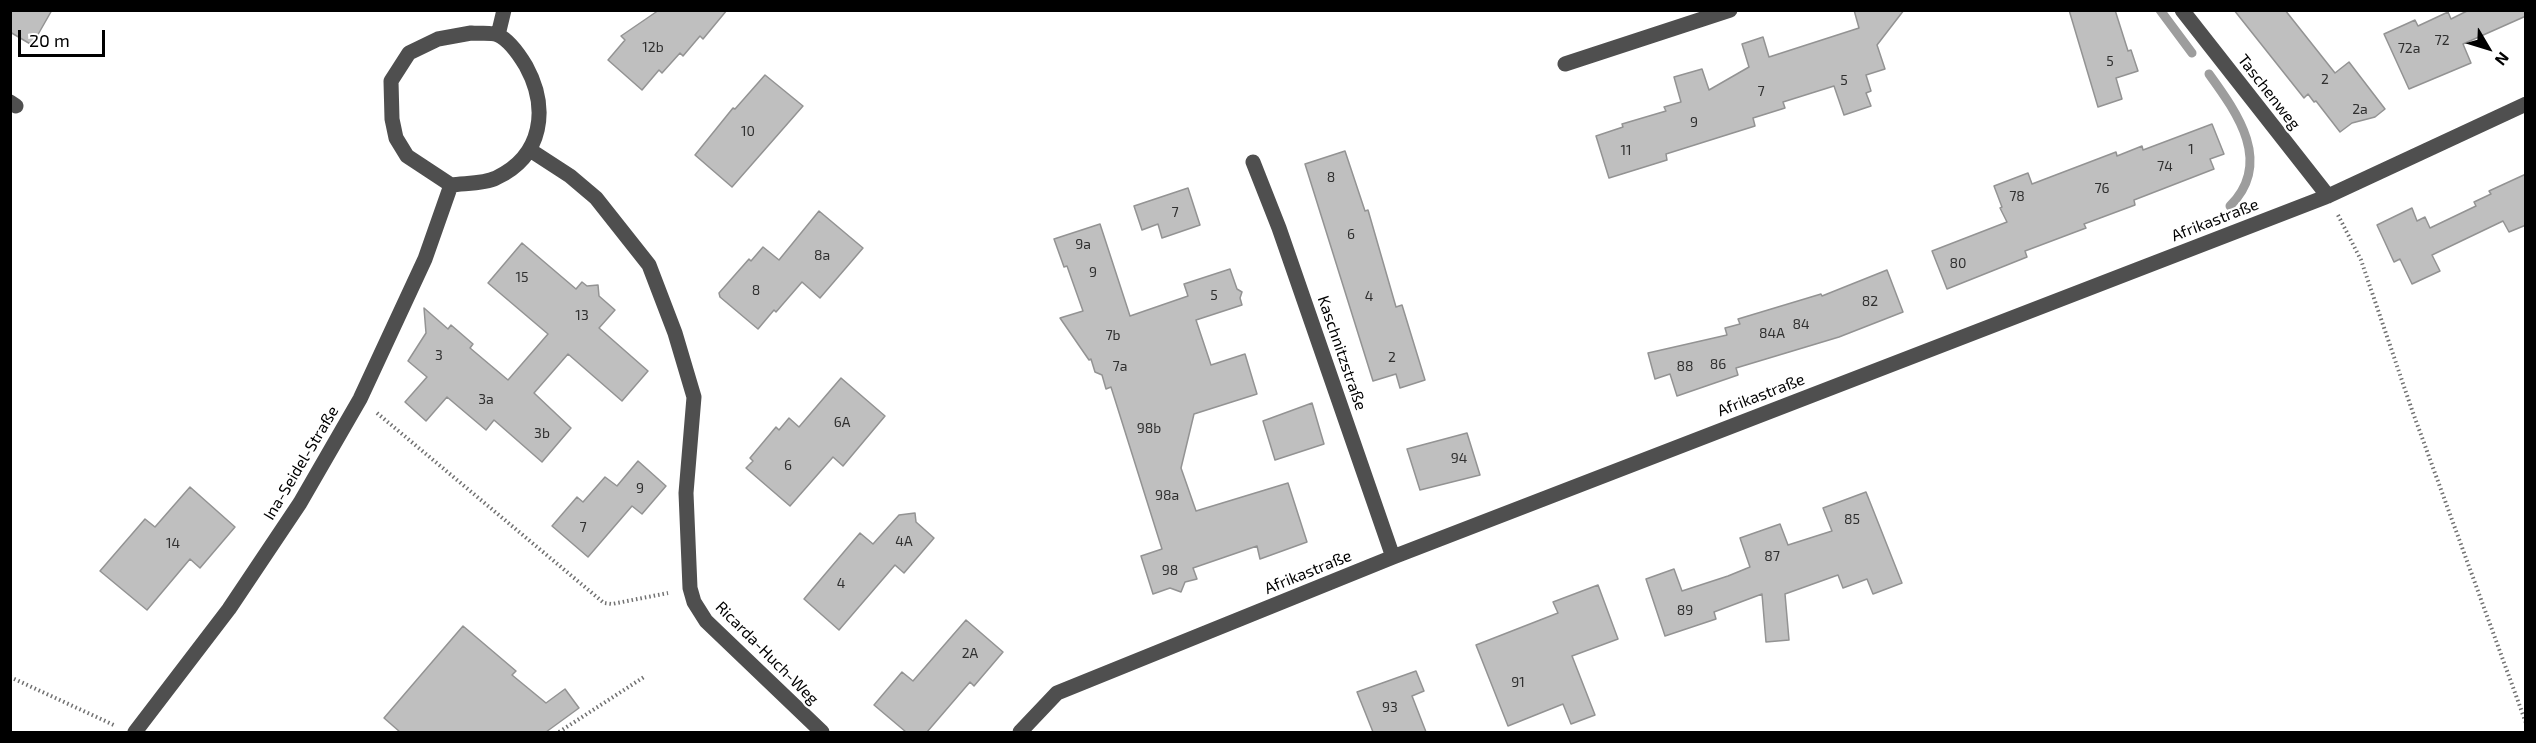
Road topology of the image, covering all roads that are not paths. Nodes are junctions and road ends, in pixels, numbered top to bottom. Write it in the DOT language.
graph roads {
  1 [pos="504,10"];
  2 [pos="1730,10"];
  3 [pos="2182,10"];
  4 [pos="498,35"];
  5 [pos="1565,64"];
  6 [pos="2526,104"];
  7 [pos="530,150"];
  8 [pos="1253,162"];
  9 [pos="451,185"];
  10 [pos="2328,196"];
  11 [pos="1393,557"];
  12 [pos="135,732"];
  13 [pos="822,732"];
  14 [pos="1020,732"];
  1 -- 4 [label="street"];
  2 -- 5 [label="street"];
  3 -- 10 [label="street, Taschenweg"];
  4 -- 7 [label="street"];
  4 -- 9 [label="street"];
  6 -- 10 [label="street, Afrikastraße"];
  7 -- 9 [label="street"];
  7 -- 13 [label="street, Ricarda-Huch-Weg"];
  8 -- 11 [label="street, Kaschnitzstraße"];
  9 -- 12 [label="street, Ina-Seidel-Straße"];
  10 -- 11 [label="street, Afrikastraße"];
  11 -- 14 [label="street, Afrikastraße"];
}
